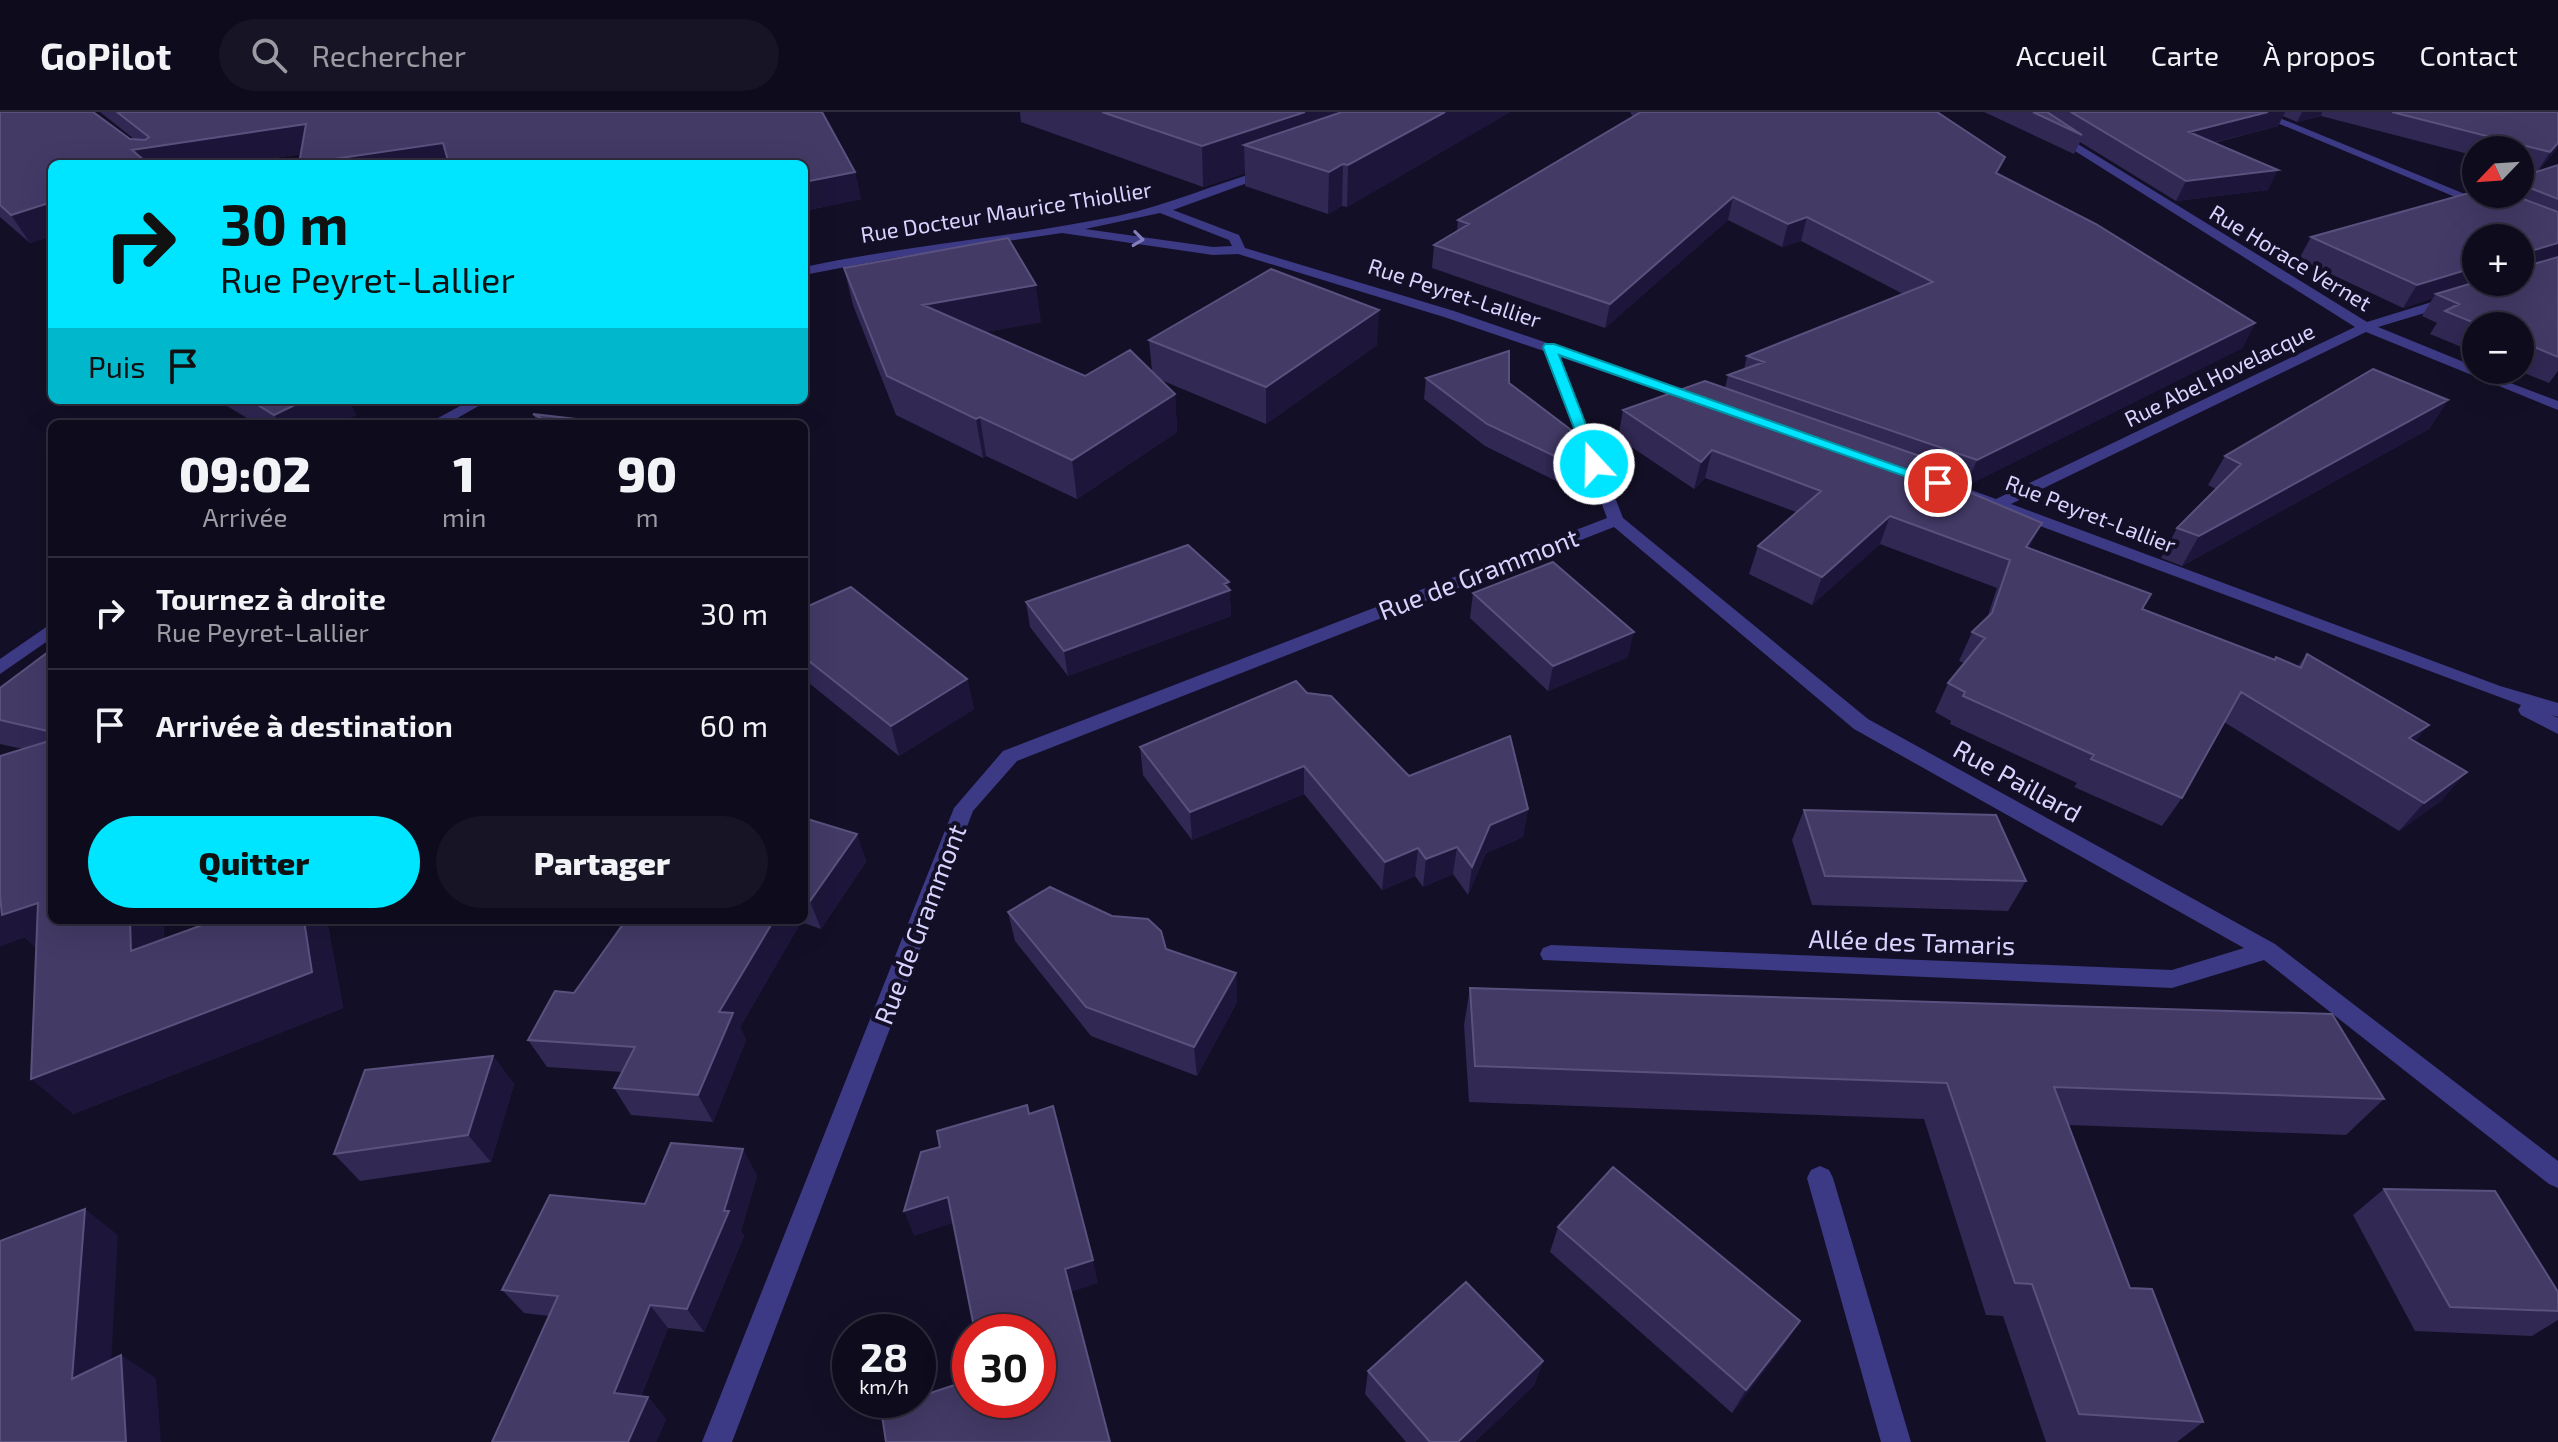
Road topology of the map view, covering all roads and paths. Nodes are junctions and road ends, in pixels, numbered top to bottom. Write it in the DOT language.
graph roads {
  1 [pos="2018,112"];
  2 [pos="2256,112"];
  3 [pos="1281,167"];
  4 [pos="1160,209"];
  5 [pos="2500,211"];
  6 [pos="1060,229"];
  7 [pos="1239,250"];
  8 [pos="808,270"];
  9 [pos="2464,296"];
  10 [pos="2365,327"];
  11 [pos="1549,347"];
  12 [pos="472,404"];
  13 [pos="1714,405"];
  14 [pos="2558,406"];
  15 [pos="442,420"];
  16 [pos="1953,488"];
  17 [pos="1998,504"];
  18 [pos="1616,520"];
  19 [pos="48,632"];
  20 [pos="0,668"];
  21 [pos="2493,690"];
  22 [pos="2558,710"];
  23 [pos="2558,727"];
  24 [pos="2267,950"];
  25 [pos="1551,954"];
  26 [pos="2558,1176"];
  27 [pos="1820,1178"];
  28 [pos="717,1442"];
  29 [pos="1896,1442"];
  1 -- 10 [label="street, Rue Horace Vernet"];
  2 -- 5 [label="street"];
  3 -- 4 [label="street, Rue Docteur Maurice Thiollier"];
  4 -- 6 [label="street, Rue Docteur Maurice Thiollier"];
  4 -- 7 [label="street, Rue Peyret-Lallier"];
  6 -- 7 [label="street, Rue Peyret-Lallier, one-way"];
  6 -- 8 [label="street, Rue Docteur Maurice Thiollier"];
  7 -- 11 [label="street, Rue Peyret-Lallier"];
  9 -- 10 [label="street, Rue Abel Hovelacque"];
  10 -- 14 [label="street, Rue Horace Vernet"];
  10 -- 17 [label="street, Rue Abel Hovelacque"];
  11 -- 13 [label="street, Rue Peyret-Lallier"];
  11 -- 18 [label="street, Rue Paillard"];
  12 -- 15 [label="street"];
  16 -- 17 [label="street, Rue Peyret-Lallier"];
  17 -- 21 [label="street, Rue Peyret-Lallier"];
  18 -- 24 [label="street, Rue Paillard"];
  18 -- 28 [label="street, Rue de Grammont"];
  19 -- 20 [label="street"];
  21 -- 22 [label="street, Rue Peyret-Lallier"];
  21 -- 23 [label="street"];
  24 -- 25 [label="street, Allée des Tamaris"];
  24 -- 26 [label="street, Rue Paillard"];
  27 -- 29 [label="street"];
}
